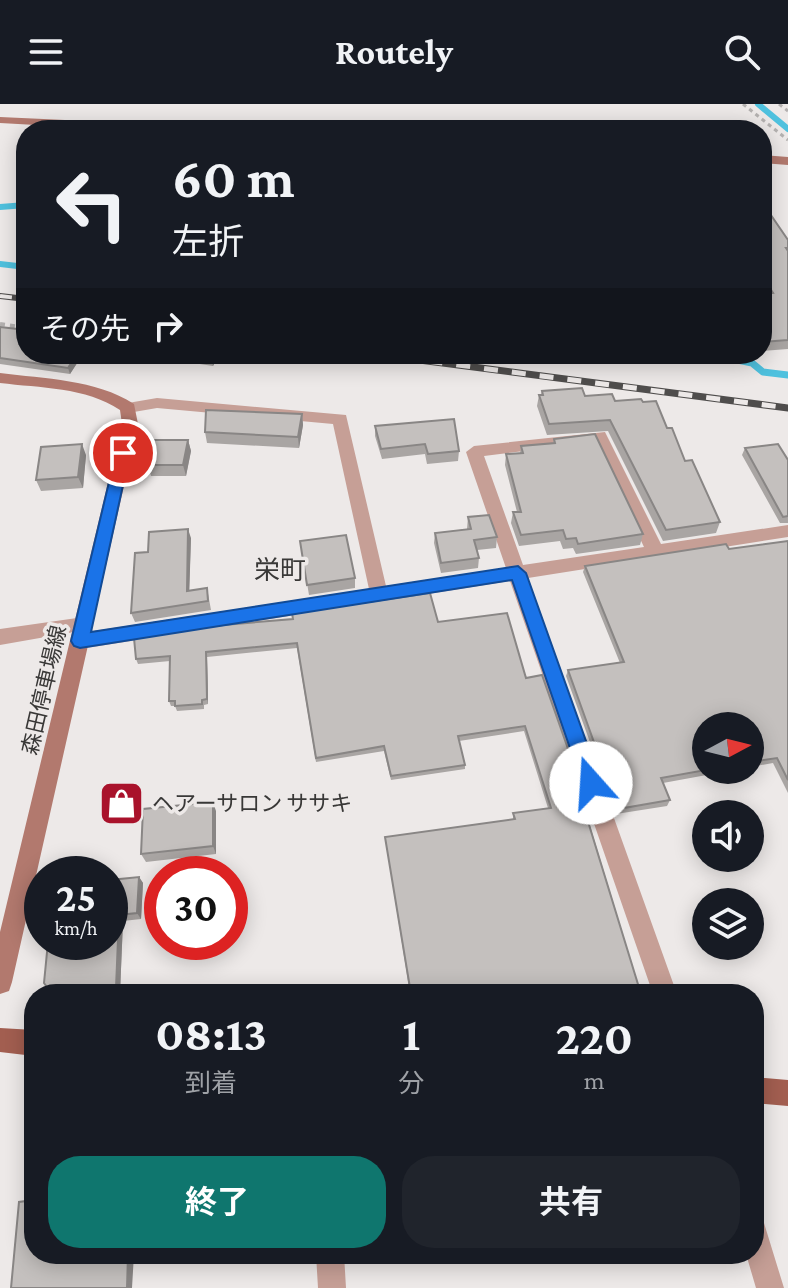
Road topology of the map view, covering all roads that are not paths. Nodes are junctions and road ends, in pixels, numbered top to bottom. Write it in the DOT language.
graph roads {
  1 [pos="0,378"];
  2 [pos="128,408"];
  3 [pos="788,531"];
  4 [pos="655,551"];
  5 [pos="518,573"];
  6 [pos="379,594"];
  7 [pos="82,632"];
  8 [pos="0,637"];
  9 [pos="0,982"];
  10 [pos="662,984"];
  11 [pos="0,1040"];
  12 [pos="24,1042"];
  13 [pos="764,1091"];
  14 [pos="788,1093"];
  15 [pos="331,1264"];
  16 [pos="763,1264"];
  17 [pos="332,1288"];
  18 [pos="770,1288"];
  1 -- 2 [label="main road"];
  2 -- 6 [label="street"];
  2 -- 7 [label="main road, 森田停車場線"];
  3 -- 4 [label="street"];
  4 -- 5 [label="street"];
  4 -- 5 [label="street"];
  5 -- 6 [label="street"];
  5 -- 10 [label="street"];
  6 -- 7 [label="street"];
  7 -- 8 [label="street"];
  7 -- 9 [label="main road, 森田停車場線"];
  11 -- 12 [label="main road"];
  13 -- 14 [label="main road"];
  15 -- 17 [label="street"];
  16 -- 18 [label="street"];
}
